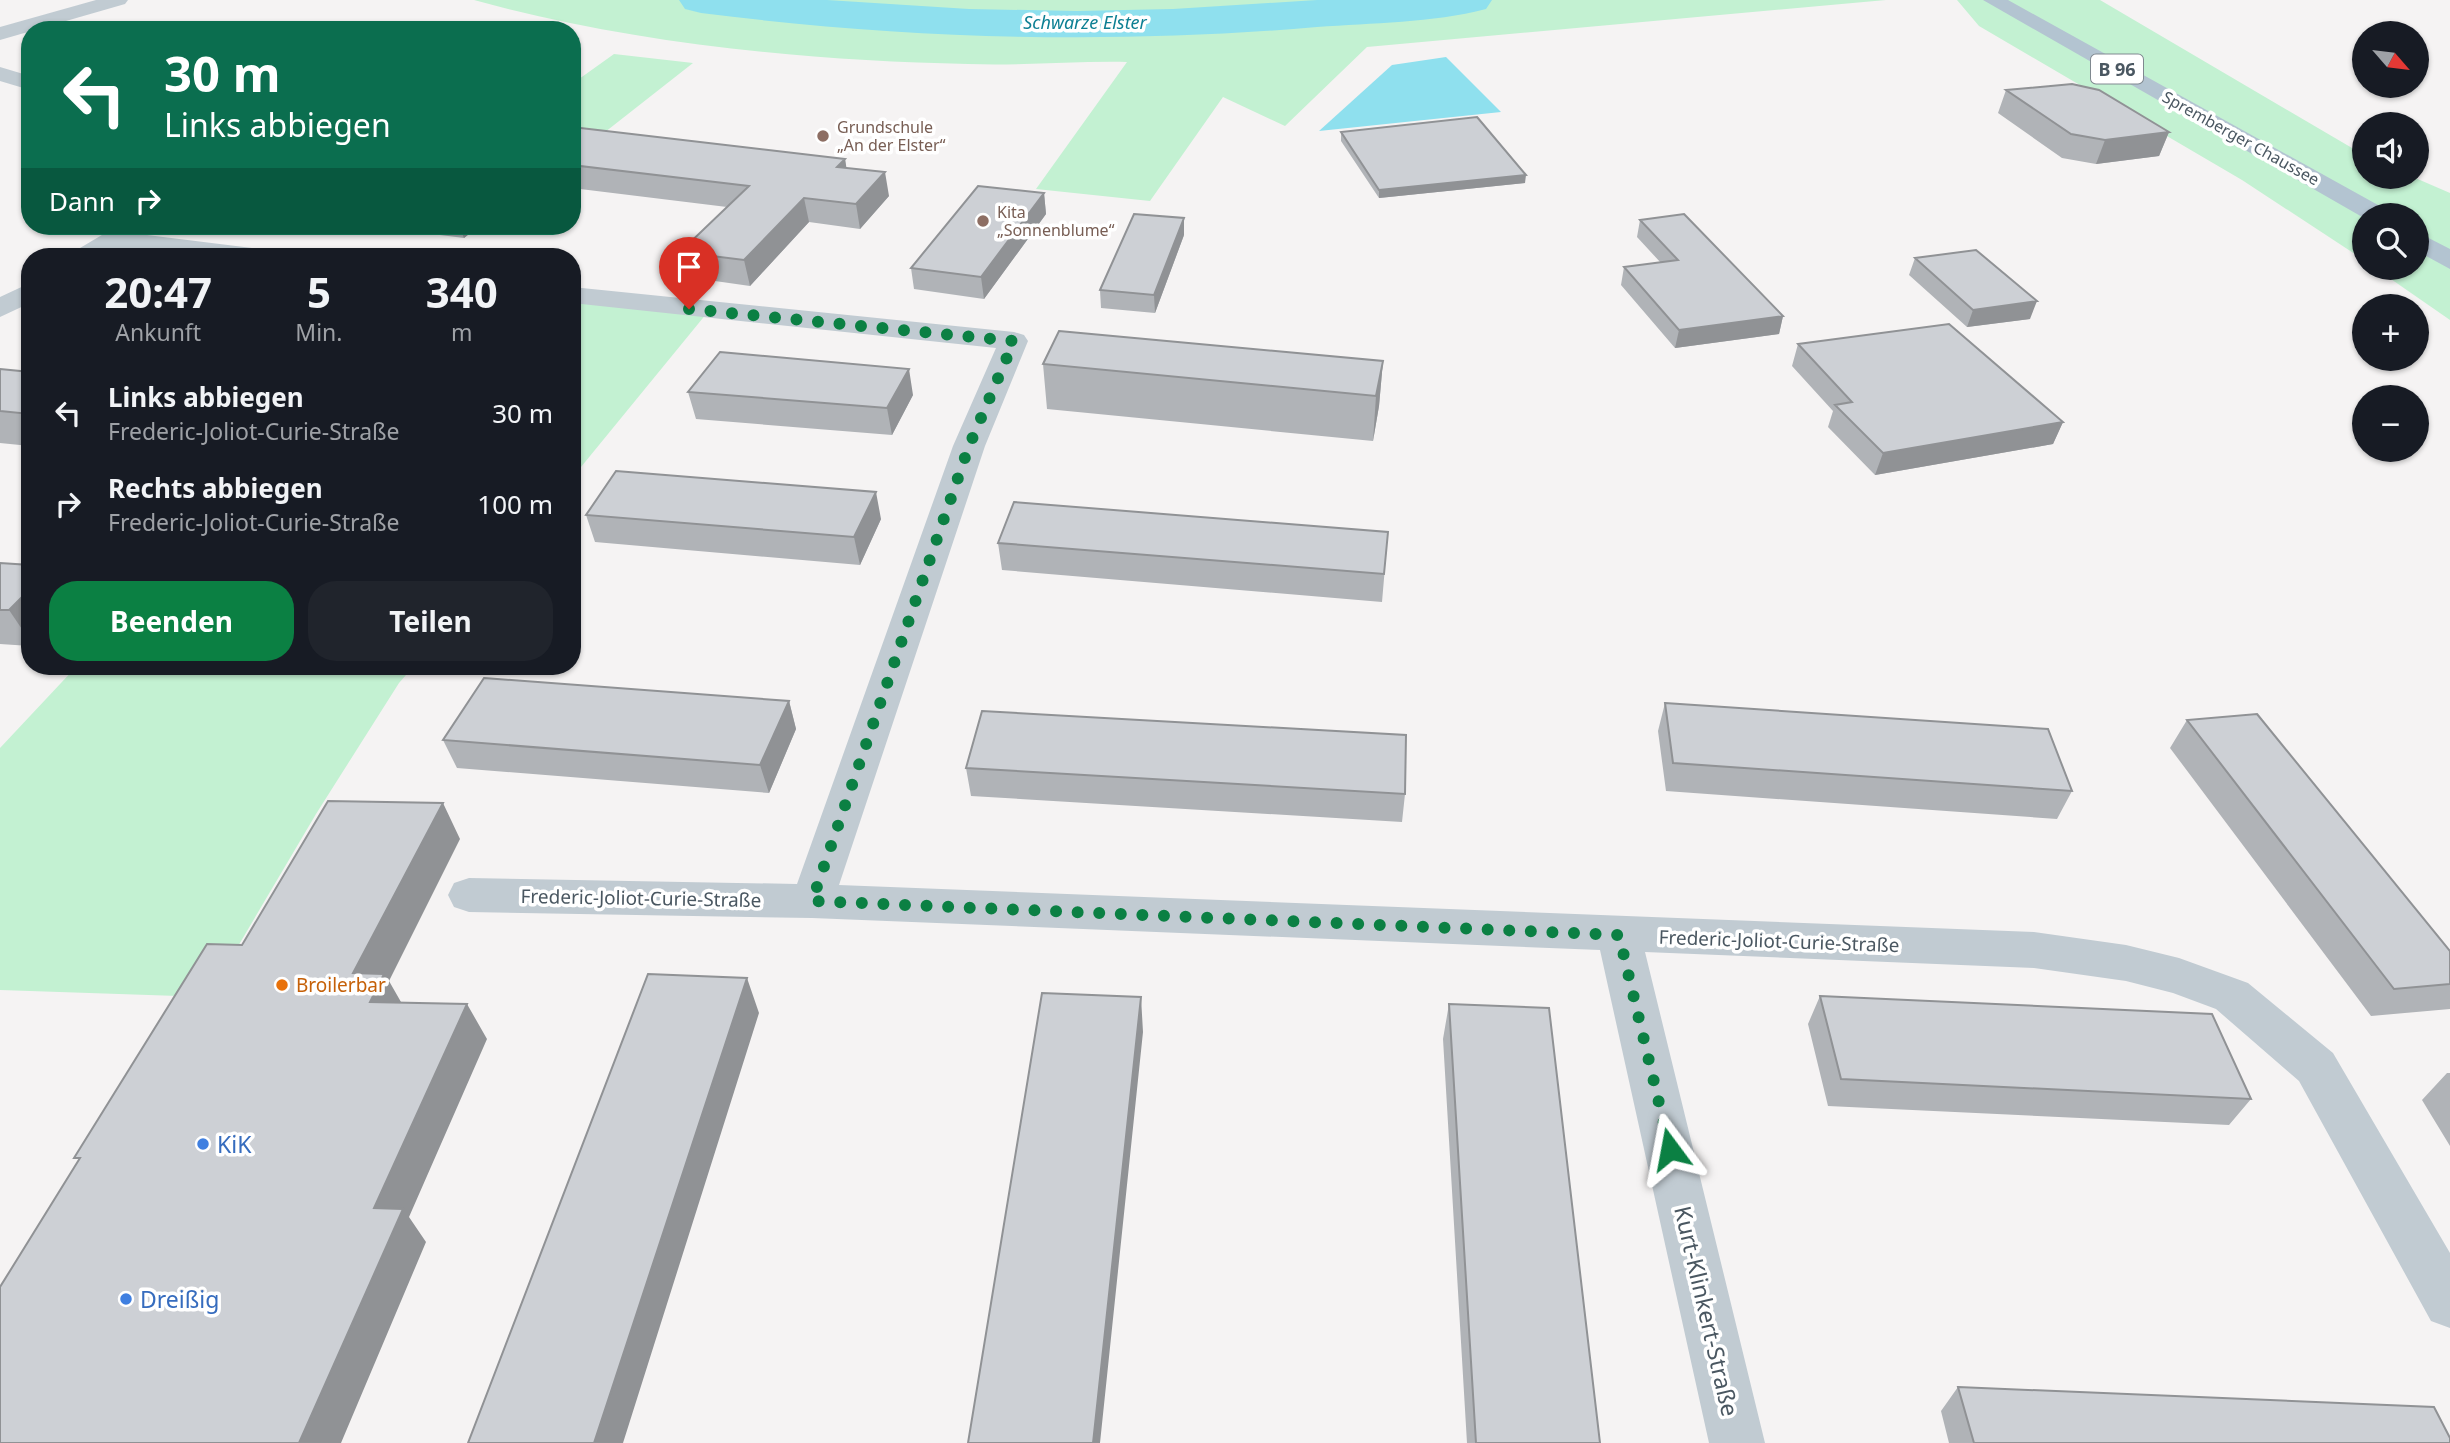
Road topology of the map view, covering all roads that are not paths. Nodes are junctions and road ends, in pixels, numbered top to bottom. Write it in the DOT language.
graph roads {
  1 [pos="1993,0"];
  2 [pos="110,1"];
  3 [pos="43,21"];
  4 [pos="21,28"];
  5 [pos="0,34"];
  6 [pos="0,74"];
  7 [pos="21,80"];
  8 [pos="2357,203"];
  9 [pos="121,235"];
  10 [pos="135,235"];
  11 [pos="99,248"];
  12 [pos="210,248"];
  13 [pos="2429,248"];
  14 [pos="2450,261"];
  15 [pos="21,296"];
  16 [pos="581,296"];
  17 [pos="0,309"];
  18 [pos="469,895"];
  19 [pos="812,901"];
  20 [pos="1619,935"];
  21 [pos="2450,1303"];
  22 [pos="1737,1443"];
  1 -- 8 [label="main road, Spremberger Chaussee / B 96"];
  2 -- 3 [label="street"];
  4 -- 5 [label="street"];
  6 -- 7 [label="street"];
  9 -- 11 [label="street"];
  10 -- 12 [label="street"];
  13 -- 14 [label="main road"];
  15 -- 17 [label="street"];
  16 -- 19 [label="street"];
  18 -- 19 [label="street, Frederic-Joliot-Curie-Straße"];
  19 -- 20 [label="street, Frederic-Joliot-Curie-Straße"];
  20 -- 21 [label="street, Frederic-Joliot-Curie-Straße"];
  20 -- 22 [label="street, Kurt-Klinkert-Straße"];
}
